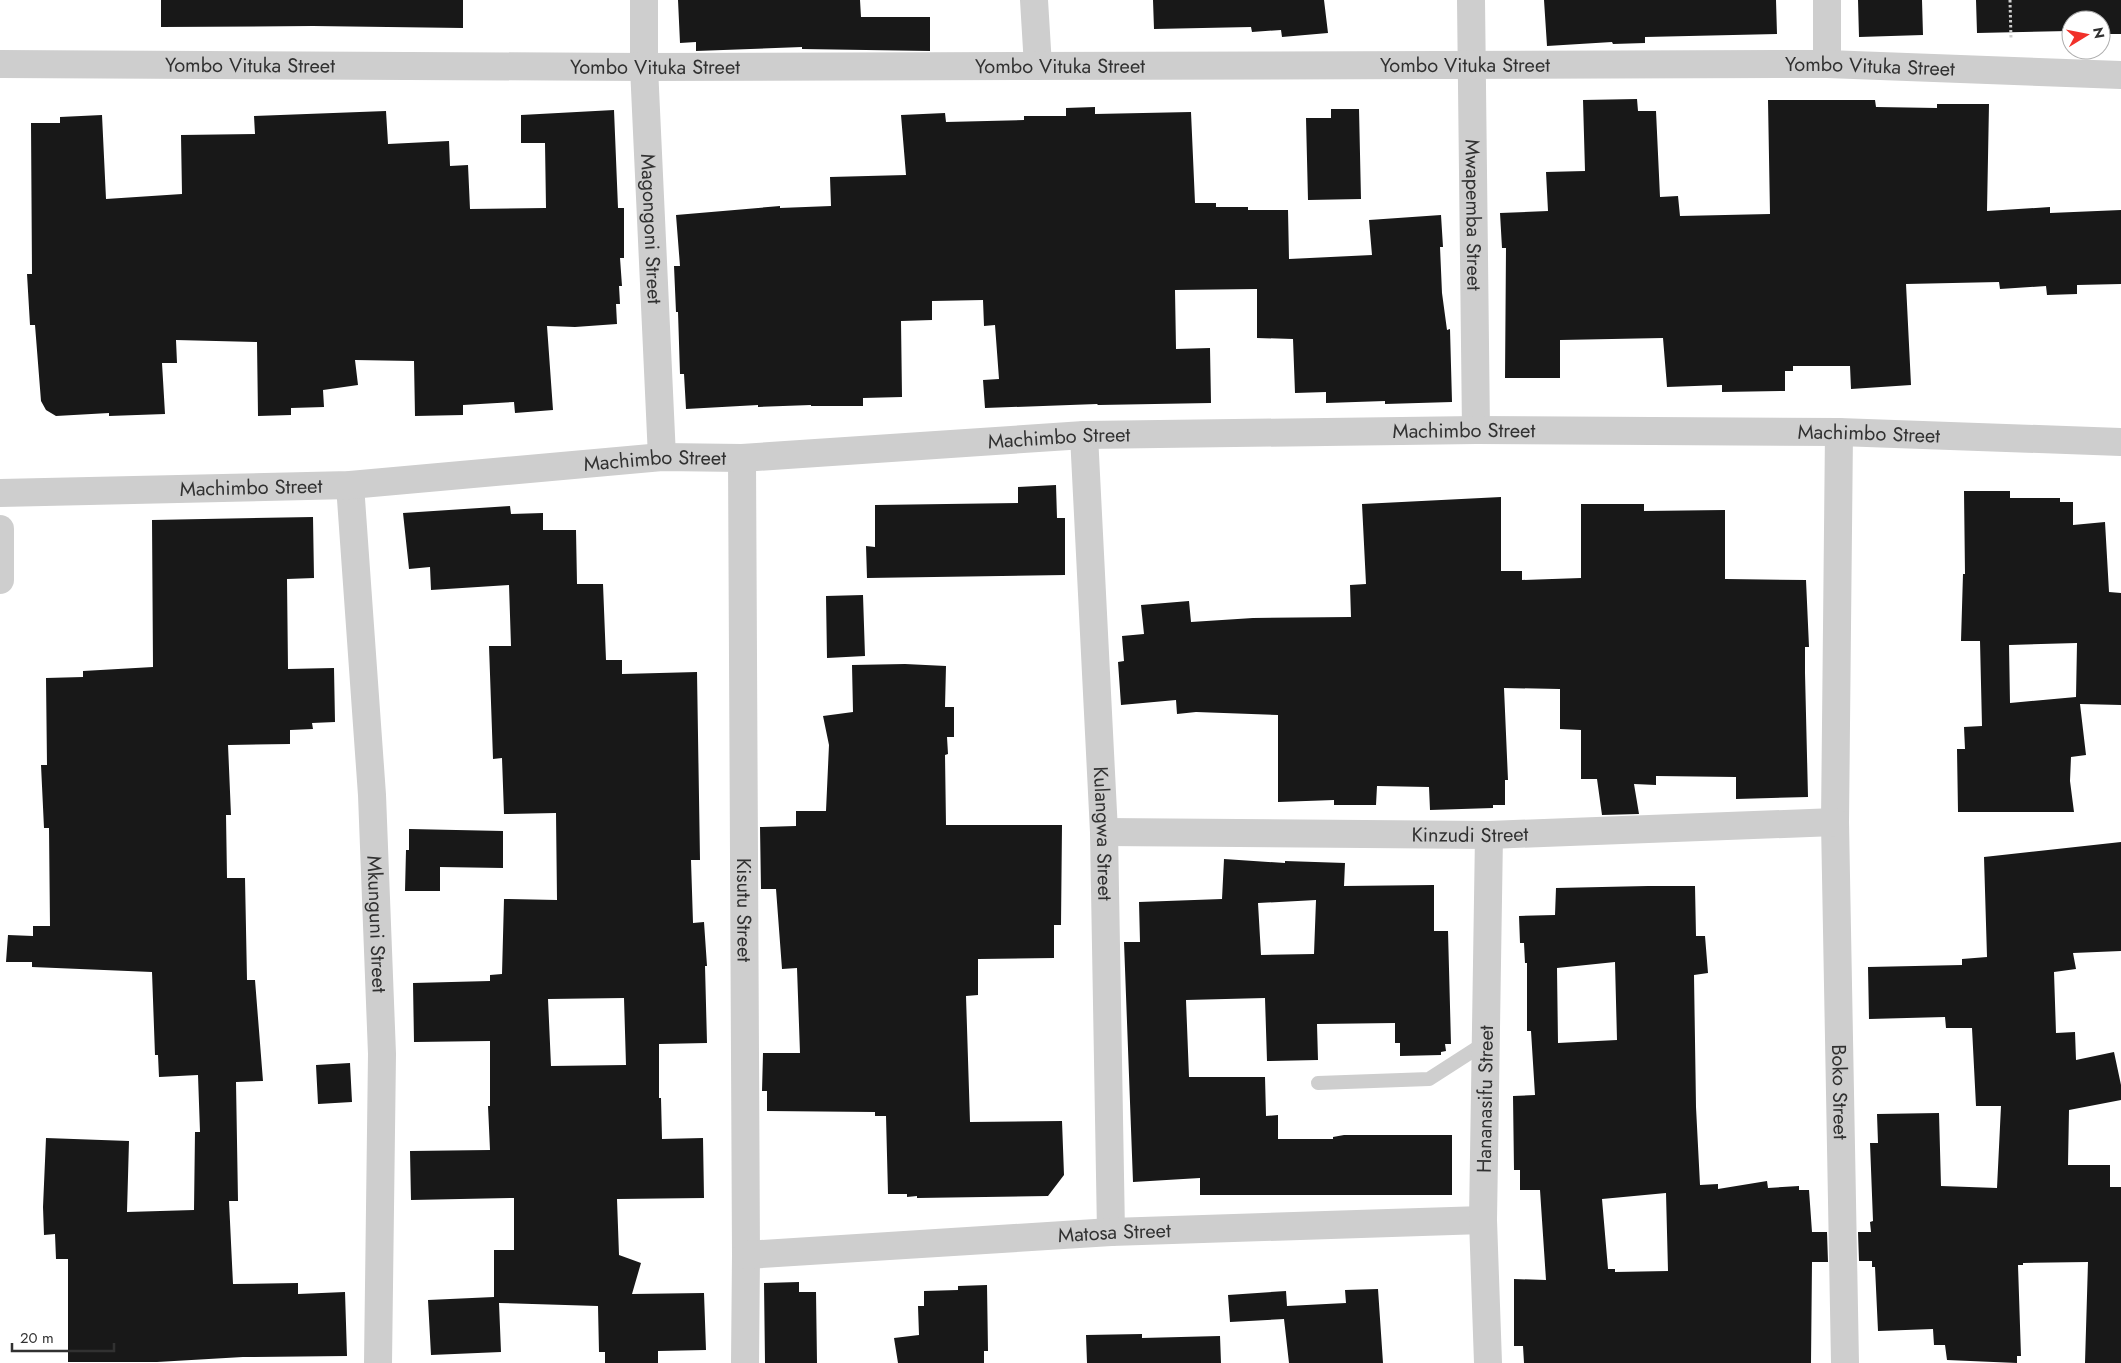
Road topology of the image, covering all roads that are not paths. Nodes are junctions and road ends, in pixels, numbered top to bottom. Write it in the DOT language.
graph roads {
  1 [pos="644,0"];
  2 [pos="1034,0"];
  3 [pos="1472,0"];
  4 [pos="1827,0"];
  5 [pos="0,64"];
  6 [pos="1474,64"];
  7 [pos="1827,64"];
  8 [pos="1038,66"];
  9 [pos="644,67"];
  10 [pos="2121,75"];
  11 [pos="1476,430"];
  12 [pos="1839,432"];
  13 [pos="1084,435"];
  14 [pos="2121,442"];
  15 [pos="662,457"];
  16 [pos="742,458"];
  17 [pos="350,485"];
  18 [pos="0,493"];
  19 [pos="0,529"];
  20 [pos="0,580"];
  21 [pos="1835,822"];
  22 [pos="1104,832"];
  23 [pos="1489,835"];
  24 [pos="1485,1043"];
  25 [pos="1318,1083"];
  26 [pos="1483,1220"];
  27 [pos="1111,1232"];
  28 [pos="746,1255"];
  29 [pos="378,1363"];
  30 [pos="745,1363"];
  31 [pos="1488,1363"];
  32 [pos="1845,1363"];
  1 -- 9 [label="street, Magongoni Street"];
  2 -- 8 [label="street"];
  3 -- 6 [label="street, Mwapemba Street"];
  4 -- 7 [label="street"];
  5 -- 9 [label="street, Yombo Vituka Street"];
  6 -- 7 [label="street, Yombo Vituka Street"];
  6 -- 8 [label="street, Yombo Vituka Street"];
  6 -- 11 [label="street, Mwapemba Street"];
  7 -- 10 [label="street, Yombo Vituka Street"];
  8 -- 9 [label="street, Yombo Vituka Street"];
  9 -- 15 [label="street, Magongoni Street"];
  11 -- 12 [label="street, Machimbo Street"];
  11 -- 13 [label="street, Machimbo Street"];
  12 -- 14 [label="street, Machimbo Street"];
  12 -- 21 [label="street, Boko Street"];
  13 -- 16 [label="street, Machimbo Street"];
  13 -- 22 [label="street, Kulangwa Street"];
  15 -- 16 [label="street, Machimbo Street"];
  15 -- 17 [label="street, Machimbo Street"];
  16 -- 28 [label="street, Kisutu Street"];
  17 -- 18 [label="street, Machimbo Street"];
  17 -- 29 [label="street, Mkunguni Street"];
  19 -- 20 [label="street"];
  21 -- 23 [label="street, Kinzudi Street"];
  21 -- 32 [label="street, Boko Street"];
  22 -- 23 [label="street, Kinzudi Street"];
  22 -- 27 [label="street, Kulangwa Street"];
  23 -- 24 [label="street, Hananasifu Street"];
  24 -- 25 [label="lane"];
  24 -- 26 [label="street, Hananasifu Street"];
  26 -- 27 [label="street, Matosa Street"];
  26 -- 31 [label="street, Hananasifu Street"];
  27 -- 28 [label="street, Matosa Street"];
  28 -- 30 [label="street, Kisutu Street"];
}
